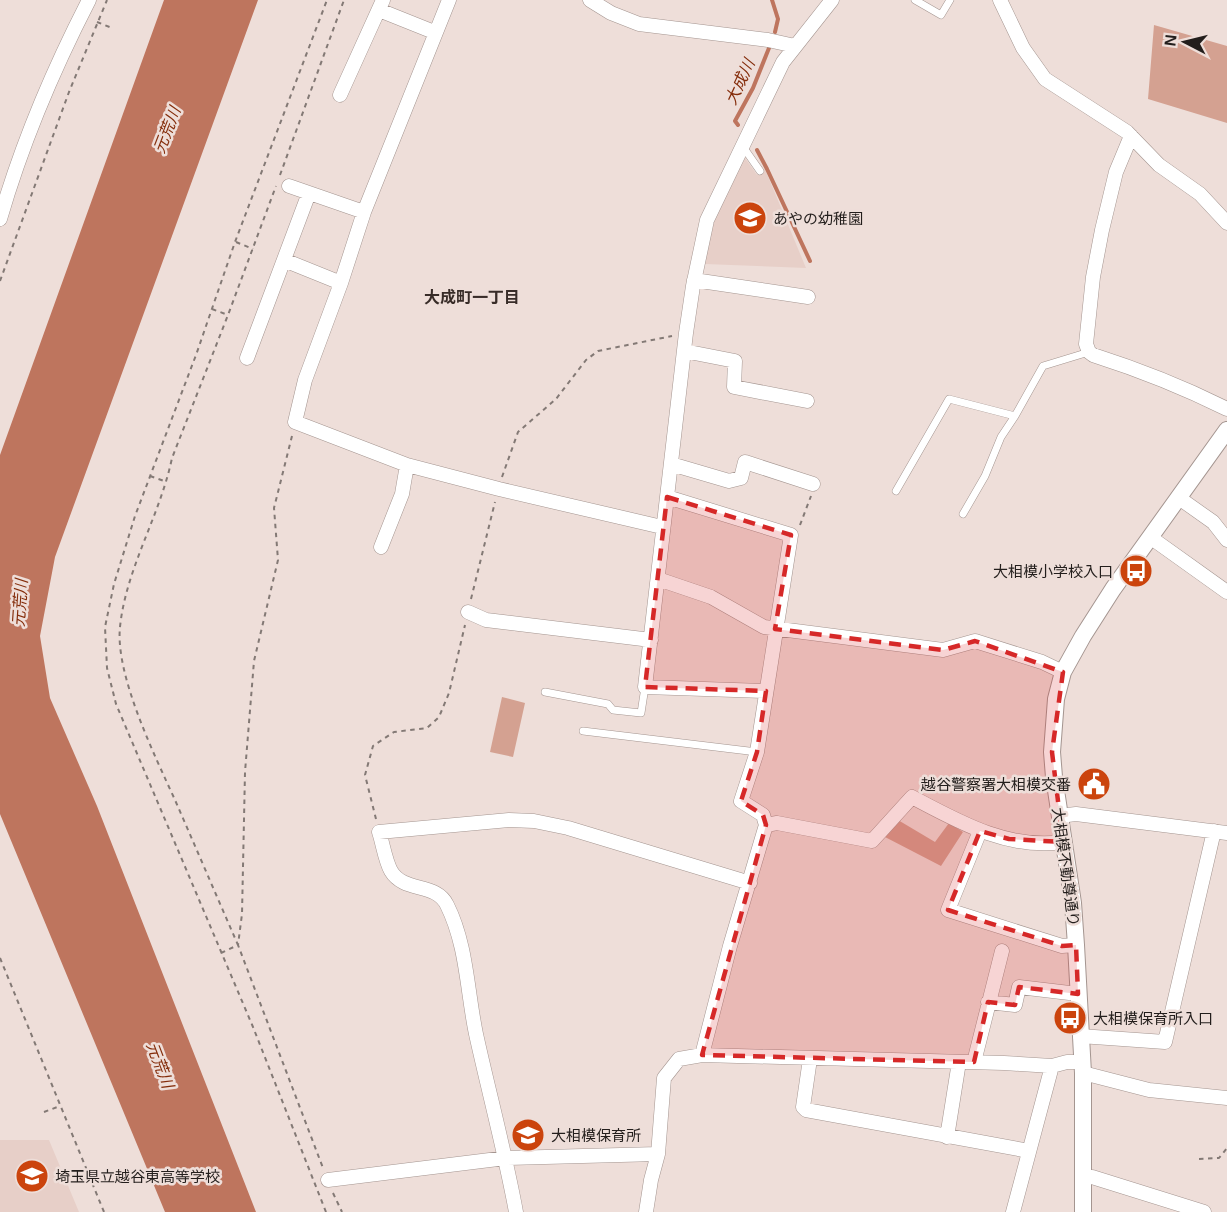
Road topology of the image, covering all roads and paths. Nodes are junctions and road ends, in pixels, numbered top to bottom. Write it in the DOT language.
graph roads {
  1 [pos="90,0"];
  2 [pos="107,0"];
  3 [pos="327,0"];
  4 [pos="344,0"];
  5 [pos="448,0"];
  6 [pos="590,0"];
  7 [pos="832,0"];
  8 [pos="915,0"];
  9 [pos="950,0"];
  10 [pos="1000,0"];
  11 [pos="381,5"];
  12 [pos="97,22"];
  13 [pos="112,28"];
  14 [pos="434,32"];
  15 [pos="795,46"];
  16 [pos="340,95"];
  17 [pos="1131,136"];
  18 [pos="740,148"];
  19 [pos="760,171"];
  20 [pos="289,186"];
  21 [pos="309,193"];
  22 [pos="364,212"];
  23 [pos="0,219"];
  24 [pos="1226,221"];
  25 [pos="235,242"];
  26 [pos="253,249"];
  27 [pos="284,260"];
  28 [pos="694,280"];
  29 [pos="0,281"];
  30 [pos="341,284"];
  31 [pos="808,297"];
  32 [pos="212,309"];
  33 [pos="228,315"];
  34 [pos="686,333"];
  35 [pos="684,351"];
  36 [pos="1089,352"];
  37 [pos="247,358"];
  38 [pos="807,401"];
  39 [pos="1227,409"];
  40 [pos="1015,416"];
  41 [pos="296,422"];
  42 [pos="1224,441"];
  43 [pos="671,464"];
  44 [pos="407,465"];
  45 [pos="150,476"];
  46 [pos="167,482"];
  47 [pos="813,484"];
  48 [pos="499,489"];
  49 [pos="896,491"];
  50 [pos="667,497"];
  51 [pos="1179,498"];
  52 [pos="963,514"];
  53 [pos="662,527"];
  54 [pos="791,535"];
  55 [pos="1150,537"];
  56 [pos="1227,540"];
  57 [pos="381,547"];
  58 [pos="658,579"];
  59 [pos="1227,592"];
  60 [pos="468,612"];
  61 [pos="775,629"];
  62 [pos="651,640"];
  63 [pos="1063,672"];
  64 [pos="645,687"];
  65 [pos="766,691"];
  66 [pos="545,692"];
  67 [pos="583,731"];
  68 [pos="757,752"];
  69 [pos="1059,816"];
  70 [pos="766,825"];
  71 [pos="980,831"];
  72 [pos="379,832"];
  73 [pos="1221,832"];
  74 [pos="1063,842"];
  75 [pos="750,883"];
  76 [pos="238,945"];
  77 [pos="1076,945"];
  78 [pos="1002,951"];
  79 [pos="221,953"];
  80 [pos="0,958"];
  81 [pos="1078,994"];
  82 [pos="988,1002"];
  83 [pos="1080,1036"];
  84 [pos="702,1055"];
  85 [pos="810,1059"];
  86 [pos="959,1062"];
  87 [pos="974,1062"];
  88 [pos="1052,1066"];
  89 [pos="1082,1067"];
  90 [pos="1227,1098"];
  91 [pos="60,1106"];
  92 [pos="44,1112"];
  93 [pos="947,1137"];
  94 [pos="1227,1148"];
  95 [pos="1029,1151"];
  96 [pos="658,1154"];
  97 [pos="506,1158"];
  98 [pos="1199,1159"];
  99 [pos="1083,1176"];
  100 [pos="327,1180"];
  101 [pos="104,1212"];
  102 [pos="326,1212"];
  103 [pos="342,1212"];
  104 [pos="516,1212"];
  105 [pos="646,1212"];
  106 [pos="1013,1212"];
  107 [pos="1083,1212"];
  108 [pos="1204,1212"];
  1 -- 23 [label="street"];
  2 -- 12 [label="path"];
  3 -- 25 [label="path"];
  4 -- 26 [label="path"];
  5 -- 14 [label="street"];
  6 -- 15 [label="street"];
  7 -- 15 [label="street"];
  8 -- 9 [label="lane"];
  10 -- 17 [label="street"];
  11 -- 14 [label="street"];
  11 -- 16 [label="street"];
  12 -- 13 [label="path"];
  12 -- 29 [label="path"];
  14 -- 22 [label="street"];
  15 -- 18 [label="street"];
  17 -- 24 [label="street"];
  17 -- 36 [label="street"];
  18 -- 19 [label="lane"];
  18 -- 28 [label="street"];
  20 -- 21 [label="street"];
  21 -- 22 [label="street"];
  21 -- 27 [label="street"];
  22 -- 30 [label="street"];
  25 -- 26 [label="path"];
  25 -- 32 [label="path"];
  26 -- 33 [label="path"];
  27 -- 30 [label="street"];
  27 -- 37 [label="street"];
  28 -- 31 [label="street"];
  28 -- 34 [label="street"];
  30 -- 41 [label="street"];
  32 -- 33 [label="path"];
  32 -- 45 [label="path"];
  33 -- 46 [label="path"];
  34 -- 35 [label="street"];
  34 -- 48 [label="path"];
  35 -- 38 [label="street"];
  35 -- 43 [label="street"];
  36 -- 39 [label="street"];
  36 -- 40 [label="lane"];
  40 -- 49 [label="lane"];
  40 -- 52 [label="lane"];
  41 -- 44 [label="street"];
  41 -- 76 [label="path"];
  42 -- 51 [label="street, 大相模不動尊通り"];
  43 -- 47 [label="street"];
  43 -- 50 [label="street"];
  44 -- 48 [label="street"];
  44 -- 57 [label="street"];
  45 -- 46 [label="path"];
  45 -- 79 [label="path"];
  46 -- 76 [label="path"];
  47 -- 54 [label="path"];
  48 -- 53 [label="street"];
  48 -- 60 [label="path"];
  50 -- 53 [label="street"];
  50 -- 54 [label="street"];
  51 -- 55 [label="street, 大相模不動尊通り"];
  51 -- 56 [label="street"];
  53 -- 58 [label="street"];
  54 -- 61 [label="street"];
  55 -- 59 [label="street"];
  55 -- 63 [label="street, 大相模不動尊通り"];
  58 -- 61 [label="street"];
  58 -- 62 [label="street"];
  60 -- 62 [label="street"];
  60 -- 72 [label="path"];
  61 -- 63 [label="street"];
  61 -- 65 [label="street"];
  62 -- 64 [label="street"];
  63 -- 69 [label="street, 大相模不動尊通り"];
  64 -- 65 [label="street"];
  64 -- 66 [label="lane"];
  65 -- 68 [label="street"];
  67 -- 68 [label="lane"];
  68 -- 70 [label="street"];
  69 -- 73 [label="street"];
  69 -- 74 [label="street, 大相模不動尊通り"];
  70 -- 71 [label="street"];
  70 -- 75 [label="street"];
  71 -- 74 [label="street"];
  71 -- 77 [label="street"];
  72 -- 75 [label="street"];
  72 -- 97 [label="street"];
  73 -- 83 [label="street"];
  74 -- 77 [label="street, 大相模不動尊通り"];
  75 -- 84 [label="street"];
  76 -- 79 [label="path"];
  76 -- 100 [label="path"];
  77 -- 81 [label="street, 大相模不動尊通り"];
  78 -- 82 [label="street"];
  79 -- 102 [label="path"];
  80 -- 91 [label="path"];
  81 -- 82 [label="street"];
  81 -- 83 [label="street, 大相模不動尊通り"];
  82 -- 87 [label="street"];
  83 -- 89 [label="street, 大相模不動尊通り"];
  84 -- 85 [label="street"];
  84 -- 96 [label="street"];
  85 -- 86 [label="street"];
  85 -- 93 [label="street"];
  86 -- 87 [label="street"];
  86 -- 93 [label="street"];
  87 -- 88 [label="street"];
  88 -- 89 [label="street"];
  88 -- 95 [label="street"];
  89 -- 90 [label="street"];
  89 -- 99 [label="street, 大相模不動尊通り"];
  91 -- 92 [label="path"];
  91 -- 101 [label="path"];
  93 -- 95 [label="street"];
  94 -- 98 [label="path"];
  95 -- 106 [label="street"];
  96 -- 97 [label="street"];
  96 -- 105 [label="street"];
  97 -- 100 [label="street"];
  97 -- 104 [label="street"];
  99 -- 107 [label="street, 大相模不動尊通り"];
  99 -- 108 [label="street"];
  100 -- 103 [label="path"];
}
